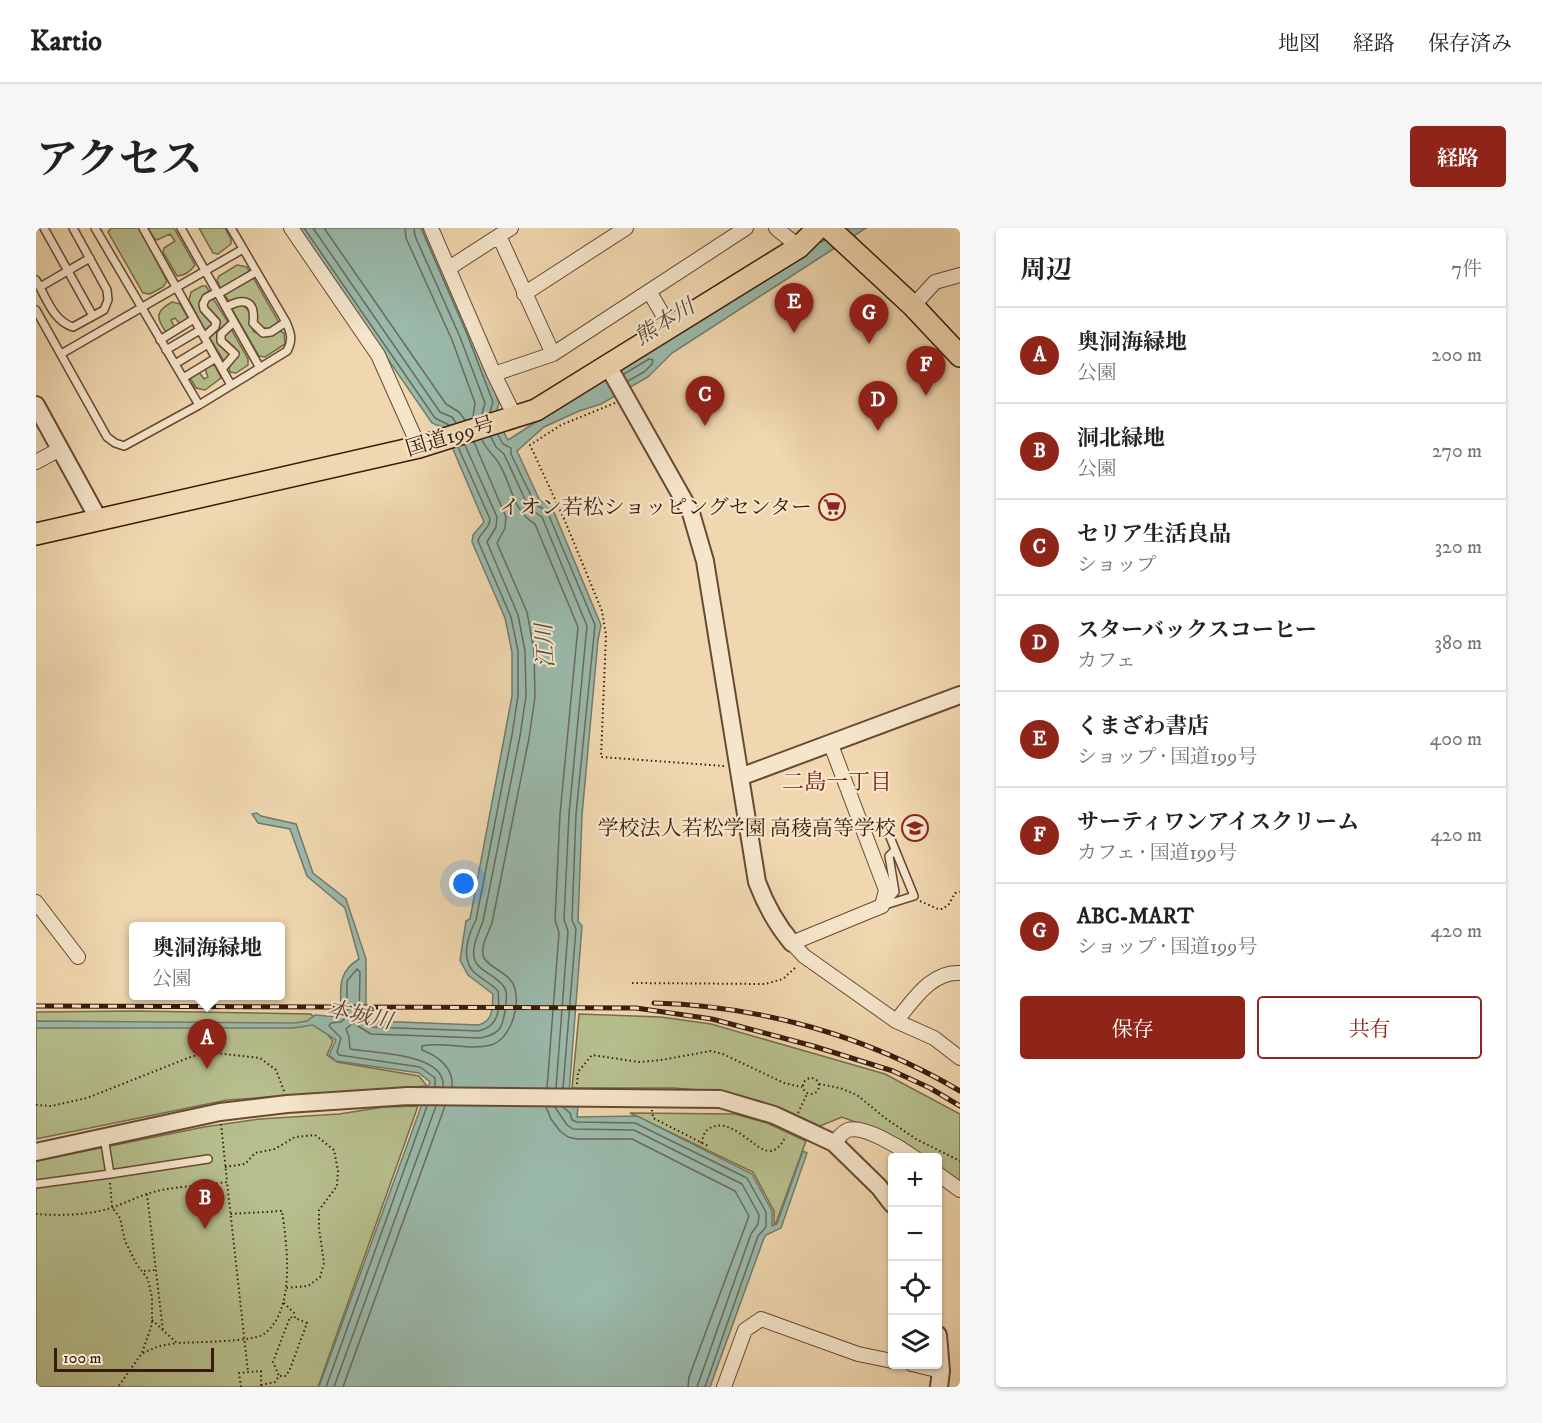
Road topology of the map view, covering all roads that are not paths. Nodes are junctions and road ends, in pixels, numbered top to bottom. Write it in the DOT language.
graph roads {
  1 [pos="44,228"];
  2 [pos="73,228"];
  3 [pos="143,228"];
  4 [pos="181,228"];
  5 [pos="231,228"];
  6 [pos="291,228"];
  7 [pos="432,228"];
  8 [pos="626,228"];
  9 [pos="746,228"];
  10 [pos="776,228"];
  11 [pos="97,229"];
  12 [pos="505,232"];
  13 [pos="838,234"];
  14 [pos="799,247"];
  15 [pos="243,249"];
  16 [pos="90,258"];
  17 [pos="448,268"];
  18 [pos="68,271"];
  19 [pos="205,271"];
  20 [pos="256,272"];
  21 [pos="960,275"];
  22 [pos="38,283"];
  23 [pos="176,288"];
  24 [pos="649,291"];
  25 [pos="217,293"];
  26 [pos="524,294"];
  27 [pos="916,302"];
  28 [pos="226,307"];
  29 [pos="141,308"];
  30 [pos="36,310"];
  31 [pos="93,316"];
  32 [pos="194,319"];
  33 [pos="234,322"];
  34 [pos="286,322"];
  35 [pos="670,327"];
  36 [pos="202,333"];
  37 [pos="960,339"];
  38 [pos="160,340"];
  39 [pos="208,344"];
  40 [pos="166,350"];
  41 [pos="61,354"];
  42 [pos="553,354"];
  43 [pos="960,356"];
  44 [pos="216,358"];
  45 [pos="175,364"];
  46 [pos="608,366"];
  47 [pos="260,368"];
  48 [pos="222,369"];
  49 [pos="494,374"];
  50 [pos="183,378"];
  51 [pos="231,385"];
  52 [pos="36,405"];
  53 [pos="199,405"];
  54 [pos="512,418"];
  55 [pos="422,446"];
  56 [pos="60,449"];
  57 [pos="36,462"];
  58 [pos="99,520"];
  59 [pos="36,534"];
  60 [pos="960,695"];
  61 [pos="831,745"];
  62 [pos="735,772"];
  63 [pos="890,837"];
  64 [pos="895,850"];
  65 [pos="36,902"];
  66 [pos="882,906"];
  67 [pos="792,943"];
  68 [pos="78,957"];
  69 [pos="960,973"];
  70 [pos="896,1021"];
  71 [pos="960,1058"];
  72 [pos="104,1137"];
  73 [pos="834,1143"];
  74 [pos="36,1152"];
  75 [pos="906,1153"];
  76 [pos="208,1159"];
  77 [pos="110,1174"];
  78 [pos="942,1177"];
  79 [pos="36,1184"];
  80 [pos="960,1190"];
  81 [pos="888,1199"];
  82 [pos="888,1360"];
  83 [pos="920,1369"];
  84 [pos="940,1379"];
  85 [pos="724,1387"];
  1 -- 18 [label="lane"];
  2 -- 16 [label="lane"];
  3 -- 23 [label="lane"];
  4 -- 19 [label="lane"];
  5 -- 15 [label="lane"];
  6 -- 55 [label="street"];
  7 -- 17 [label="street"];
  8 -- 26 [label="street"];
  9 -- 24 [label="street"];
  10 -- 14 [label="street"];
  11 -- 29 [label="lane"];
  12 -- 17 [label="street"];
  12 -- 26 [label="street"];
  13 -- 14 [label="highway, 国道199号"];
  13 -- 27 [label="highway, 国道199号"];
  14 -- 35 [label="highway, 国道199号"];
  15 -- 19 [label="lane"];
  15 -- 20 [label="lane"];
  16 -- 18 [label="lane"];
  16 -- 31 [label="lane"];
  17 -- 49 [label="street"];
  18 -- 22 [label="lane"];
  18 -- 31 [label="lane"];
  19 -- 23 [label="lane"];
  19 -- 25 [label="lane"];
  20 -- 25 [label="lane"];
  20 -- 34 [label="lane"];
  21 -- 27 [label="street"];
  22 -- 31 [label="lane"];
  23 -- 29 [label="lane"];
  23 -- 32 [label="lane"];
  24 -- 35 [label="street"];
  24 -- 42 [label="street"];
  25 -- 28 [label="lane"];
  25 -- 36 [label="lane"];
  26 -- 42 [label="street"];
  27 -- 37 [label="highway, 国道199号"];
  27 -- 43 [label="highway, 国道199号"];
  28 -- 33 [label="lane"];
  28 -- 34 [label="lane"];
  29 -- 38 [label="lane"];
  29 -- 41 [label="lane"];
  30 -- 41 [label="lane"];
  32 -- 36 [label="lane"];
  32 -- 38 [label="lane"];
  33 -- 47 [label="lane"];
  33 -- 48 [label="lane"];
  34 -- 47 [label="lane"];
  35 -- 46 [label="highway, 国道199号"];
  36 -- 39 [label="lane"];
  36 -- 40 [label="lane"];
  38 -- 40 [label="lane"];
  39 -- 44 [label="lane"];
  39 -- 45 [label="lane"];
  40 -- 45 [label="lane"];
  41 -- 53 [label="lane"];
  42 -- 49 [label="street"];
  44 -- 48 [label="lane"];
  44 -- 50 [label="lane"];
  45 -- 50 [label="lane"];
  46 -- 54 [label="highway, 国道199号"];
  46 -- 62 [label="street"];
  47 -- 51 [label="lane"];
  48 -- 51 [label="lane"];
  49 -- 54 [label="street"];
  50 -- 53 [label="lane"];
  51 -- 53 [label="lane"];
  52 -- 56 [label="street"];
  54 -- 55 [label="highway, 国道199号"];
  55 -- 58 [label="highway, 国道199号"];
  56 -- 57 [label="street"];
  56 -- 58 [label="street"];
  58 -- 59 [label="highway, 国道199号"];
  60 -- 61 [label="street"];
  61 -- 62 [label="street"];
  61 -- 66 [label="street"];
  62 -- 67 [label="street"];
  63 -- 64 [label="lane"];
  64 -- 66 [label="lane"];
  64 -- 66 [label="lane"];
  65 -- 68 [label="street"];
  66 -- 67 [label="street"];
  67 -- 70 [label="street"];
  69 -- 70 [label="street"];
  70 -- 71 [label="street"];
  72 -- 73 [label="street"];
  72 -- 74 [label="street"];
  72 -- 77 [label="lane"];
  73 -- 75 [label="street"];
  73 -- 81 [label="street"];
  76 -- 77 [label="lane"];
  77 -- 79 [label="lane"];
  78 -- 80 [label="street"];
  82 -- 85 [label="street"];
  83 -- 84 [label="street"];
}
